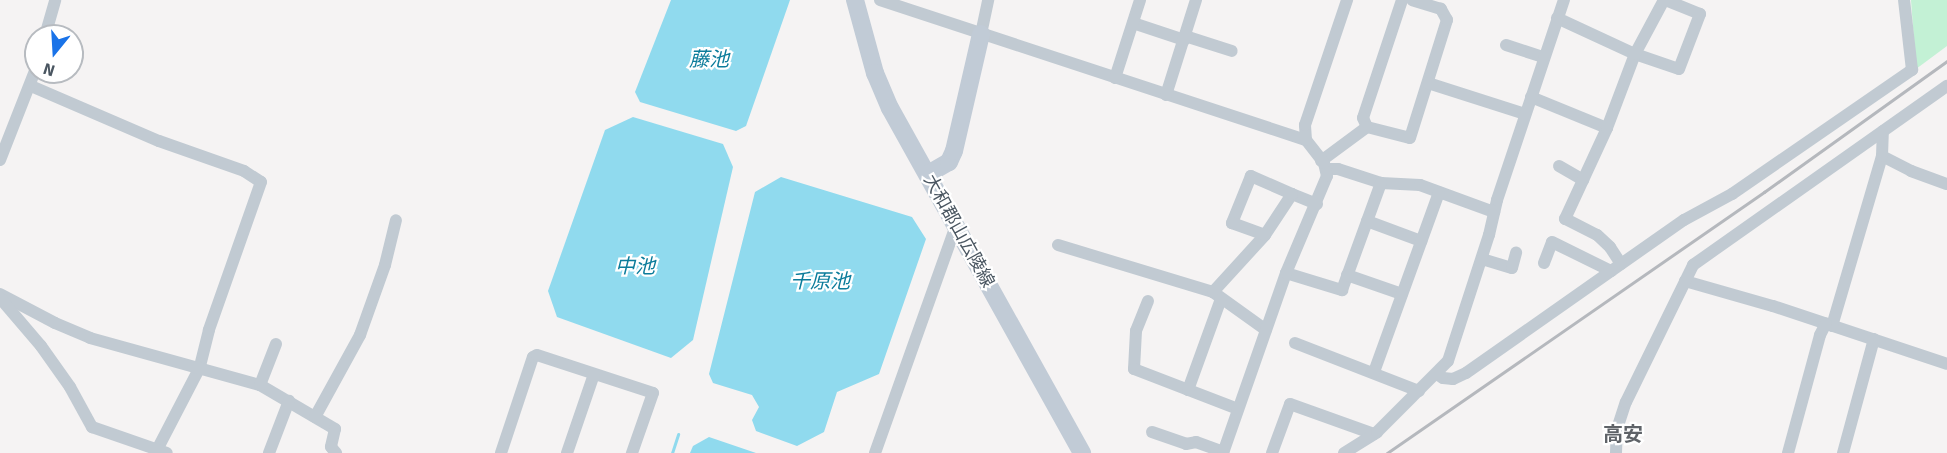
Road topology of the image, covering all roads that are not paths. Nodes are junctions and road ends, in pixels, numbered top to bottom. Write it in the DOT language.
graph roads {
  1 [pos="55,0"];
  2 [pos="855,0"];
  3 [pos="880,0"];
  4 [pos="988,0"];
  5 [pos="1140,0"];
  6 [pos="1196,0"];
  7 [pos="1347,0"];
  8 [pos="1402,0"];
  9 [pos="1412,0"];
  10 [pos="1564,0"];
  11 [pos="1665,0"];
  12 [pos="1904,0"];
  13 [pos="1557,18"];
  14 [pos="1133,23"];
  15 [pos="48,24"];
  16 [pos="981,34"];
  17 [pos="1184,38"];
  18 [pos="1506,45"];
  19 [pos="1232,51"];
  20 [pos="1635,54"];
  21 [pos="1544,57"];
  22 [pos="1115,78"];
  23 [pos="1428,82"];
  24 [pos="30,86"];
  25 [pos="1947,86"];
  26 [pos="1166,94"];
  27 [pos="1531,98"];
  28 [pos="1526,114"];
  29 [pos="1367,127"];
  30 [pos="1607,128"];
  31 [pos="1883,131"];
  32 [pos="1306,140"];
  33 [pos="1882,156"];
  34 [pos="0,160"];
  35 [pos="1324,165"];
  36 [pos="1559,166"];
  37 [pos="928,174"];
  38 [pos="1583,180"];
  39 [pos="1381,183"];
  40 [pos="1947,184"];
  41 [pos="1439,192"];
  42 [pos="1292,194"];
  43 [pos="1317,204"];
  44 [pos="1494,212"];
  45 [pos="396,220"];
  46 [pos="1367,220"];
  47 [pos="956,225"];
  48 [pos="1265,236"];
  49 [pos="1421,241"];
  50 [pos="1058,245"];
  51 [pos="1516,253"];
  52 [pos="1482,258"];
  53 [pos="1544,262"];
  54 [pos="1616,268"];
  55 [pos="1286,273"];
  56 [pos="1347,275"];
  57 [pos="1685,281"];
  58 [pos="1402,294"];
  59 [pos="0,296"];
  60 [pos="1217,296"];
  61 [pos="1148,301"];
  62 [pos="1829,324"];
  63 [pos="1266,330"];
  64 [pos="1874,339"];
  65 [pos="1294,343"];
  66 [pos="276,344"];
  67 [pos="1947,364"];
  68 [pos="200,367"];
  69 [pos="1374,372"];
  70 [pos="594,374"];
  71 [pos="1437,374"];
  72 [pos="260,385"];
  73 [pos="1188,390"];
  74 [pos="1419,391"];
  75 [pos="289,401"];
  76 [pos="1238,409"];
  77 [pos="315,417"];
  78 [pos="1152,432"];
  79 [pos="1374,434"];
  80 [pos="163,451"];
  81 [pos="269,453"];
  82 [pos="336,453"];
  83 [pos="501,453"];
  84 [pos="567,453"];
  85 [pos="632,453"];
  86 [pos="877,453"];
  87 [pos="1082,453"];
  88 [pos="1223,453"];
  89 [pos="1272,453"];
  90 [pos="1344,453"];
  91 [pos="1616,453"];
  92 [pos="1788,453"];
  93 [pos="1843,453"];
  1 -- 15 [label="street"];
  2 -- 37 [label="main road, 大和郡山広陵線"];
  3 -- 16 [label="street"];
  4 -- 16 [label="street"];
  5 -- 14 [label="street"];
  6 -- 17 [label="street"];
  7 -- 32 [label="street"];
  8 -- 29 [label="street"];
  9 -- 23 [label="street"];
  10 -- 13 [label="street"];
  11 -- 20 [label="street"];
  11 -- 20 [label="street"];
  12 -- 54 [label="street"];
  13 -- 20 [label="street"];
  13 -- 21 [label="street"];
  14 -- 17 [label="street"];
  14 -- 22 [label="street"];
  16 -- 22 [label="street"];
  16 -- 37 [label="main road"];
  17 -- 19 [label="street"];
  17 -- 26 [label="street"];
  18 -- 21 [label="street"];
  20 -- 30 [label="street"];
  21 -- 27 [label="street"];
  22 -- 26 [label="street"];
  23 -- 28 [label="street"];
  23 -- 29 [label="street"];
  24 -- 34 [label="street"];
  24 -- 68 [label="street"];
  25 -- 31 [label="street"];
  26 -- 32 [label="street"];
  27 -- 28 [label="street"];
  27 -- 30 [label="street"];
  28 -- 44 [label="street"];
  29 -- 35 [label="street"];
  30 -- 38 [label="street"];
  31 -- 33 [label="street"];
  31 -- 57 [label="street"];
  32 -- 35 [label="street"];
  33 -- 40 [label="street"];
  33 -- 62 [label="street"];
  35 -- 39 [label="street"];
  35 -- 43 [label="street"];
  36 -- 38 [label="street"];
  37 -- 47 [label="main road, 大和郡山広陵線"];
  38 -- 54 [label="street"];
  39 -- 41 [label="street"];
  39 -- 46 [label="street"];
  41 -- 44 [label="street"];
  41 -- 49 [label="street"];
  42 -- 43 [label="street"];
  42 -- 48 [label="street"];
  42 -- 48 [label="street"];
  43 -- 55 [label="street"];
  44 -- 52 [label="street"];
  45 -- 77 [label="street"];
  46 -- 49 [label="street"];
  46 -- 56 [label="street"];
  47 -- 86 [label="street"];
  47 -- 87 [label="main road, 大和郡山広陵線"];
  48 -- 60 [label="street"];
  49 -- 58 [label="street"];
  50 -- 60 [label="street"];
  51 -- 52 [label="street"];
  52 -- 71 [label="street"];
  53 -- 54 [label="street"];
  54 -- 71 [label="street"];
  55 -- 56 [label="street"];
  55 -- 63 [label="street"];
  56 -- 58 [label="street"];
  57 -- 62 [label="street"];
  57 -- 91 [label="street"];
  58 -- 69 [label="street"];
  59 -- 68 [label="street"];
  59 -- 80 [label="street"];
  60 -- 63 [label="street"];
  60 -- 73 [label="street"];
  61 -- 73 [label="street"];
  62 -- 64 [label="street"];
  62 -- 92 [label="street"];
  63 -- 76 [label="street"];
  64 -- 67 [label="street"];
  64 -- 93 [label="street"];
  65 -- 69 [label="street"];
  66 -- 72 [label="street"];
  68 -- 72 [label="street"];
  68 -- 80 [label="street"];
  69 -- 74 [label="street"];
  70 -- 83 [label="street"];
  70 -- 84 [label="street"];
  70 -- 85 [label="street"];
  71 -- 74 [label="street"];
  72 -- 75 [label="street"];
  73 -- 76 [label="street"];
  74 -- 79 [label="street"];
  75 -- 77 [label="street"];
  75 -- 81 [label="street"];
  76 -- 88 [label="street"];
  77 -- 82 [label="street"];
  78 -- 88 [label="street"];
  79 -- 89 [label="street"];
  79 -- 90 [label="street"];
}
